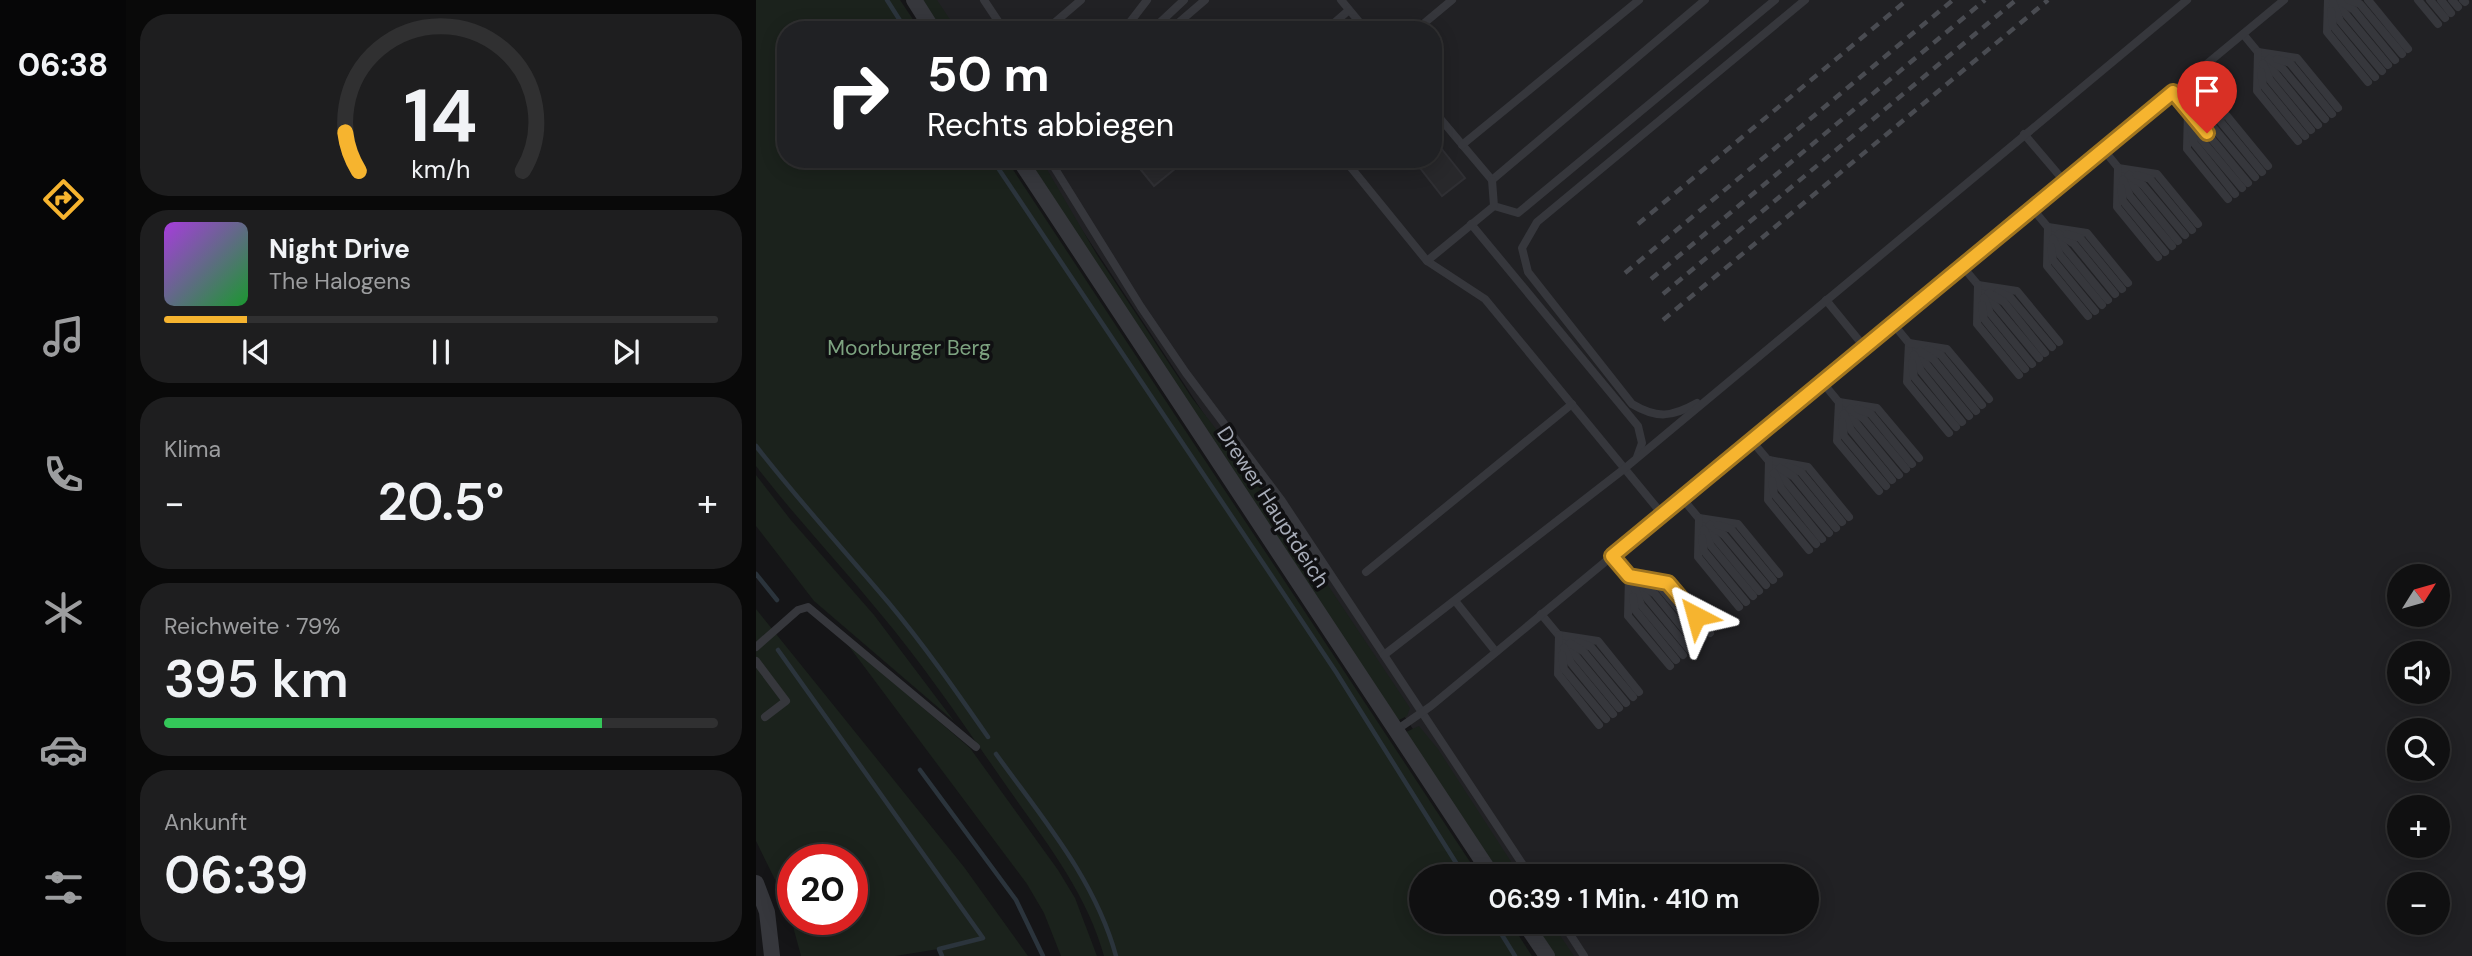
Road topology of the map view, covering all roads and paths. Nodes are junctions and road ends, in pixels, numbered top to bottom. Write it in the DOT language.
graph roads {
  1 [pos="914,0"];
  2 [pos="984,0"];
  3 [pos="1081,0"];
  4 [pos="1147,0"];
  5 [pos="1184,0"];
  6 [pos="1205,0"];
  7 [pos="1341,0"];
  8 [pos="1452,0"];
  9 [pos="1639,0"];
  10 [pos="1705,0"];
  11 [pos="1775,0"];
  12 [pos="1805,0"];
  13 [pos="2187,0"];
  14 [pos="2332,0"];
  15 [pos="2349,0"];
  16 [pos="2368,0"];
  17 [pos="2418,0"];
  18 [pos="2430,0"];
  19 [pos="2441,0"];
  20 [pos="2280,1"];
  21 [pos="2453,9"];
  22 [pos="1349,10"];
  23 [pos="927,21"];
  24 [pos="998,21"];
  25 [pos="1056,21"];
  26 [pos="1131,21"];
  27 [pos="1162,21"];
  28 [pos="1180,21"];
  29 [pos="1336,21"];
  30 [pos="1358,21"];
  31 [pos="1427,21"];
  32 [pos="2243,34"];
  33 [pos="2258,52"];
  34 [pos="2388,65"];
  35 [pos="2173,92"];
  36 [pos="2188,110"];
  37 [pos="1442,121"];
  38 [pos="2318,125"];
  39 [pos="2024,134"];
  40 [pos="1462,145"];
  41 [pos="2103,149"];
  42 [pos="1025,168"];
  43 [pos="1055,168"];
  44 [pos="1058,168"];
  45 [pos="1350,168"];
  46 [pos="2118,168"];
  47 [pos="1061,177"];
  48 [pos="1492,180"];
  49 [pos="2064,181"];
  50 [pos="2248,183"];
  51 [pos="1494,206"];
  52 [pos="2032,208"];
  53 [pos="1471,225"];
  54 [pos="2048,227"];
  55 [pos="2178,241"];
  56 [pos="1427,261"];
  57 [pos="1963,267"];
  58 [pos="1978,285"];
  59 [pos="1826,300"];
  60 [pos="2108,300"];
  61 [pos="1894,325"];
  62 [pos="1909,343"];
  63 [pos="1866,349"];
  64 [pos="2039,358"];
  65 [pos="1823,383"];
  66 [pos="1712,395"];
  67 [pos="1839,402"];
  68 [pos="1572,404"];
  69 [pos="1969,416"];
  70 [pos="1752,441"];
  71 [pos="1637,458"];
  72 [pos="1769,460"];
  73 [pos="1624,468"];
  74 [pos="1899,475"];
  75 [pos="1682,498"];
  76 [pos="1662,514"];
  77 [pos="1699,518"];
  78 [pos="1829,533"];
  79 [pos="1612,556"];
  80 [pos="1366,572"];
  81 [pos="1629,576"];
  82 [pos="1759,591"];
  83 [pos="1456,603"];
  84 [pos="1541,614"];
  85 [pos="1559,635"];
  86 [pos="756,647"];
  87 [pos="1689,649"];
  88 [pos="1496,652"];
  89 [pos="1384,655"];
  90 [pos="756,662"];
  91 [pos="1619,708"];
  92 [pos="1422,712"];
  93 [pos="765,717"];
  94 [pos="1395,731"];
  95 [pos="976,747"];
  96 [pos="1484,864"];
  97 [pos="1522,864"];
  98 [pos="756,883"];
  99 [pos="1532,934"];
  100 [pos="1570,934"];
  101 [pos="772,956"];
  102 [pos="1547,956"];
  103 [pos="1584,956"];
  1 -- 23 [label="street"];
  2 -- 24 [label="lane"];
  3 -- 25 [label="lane"];
  4 -- 26 [label="lane"];
  5 -- 27 [label="lane"];
  6 -- 28 [label="lane"];
  7 -- 22 [label="lane"];
  8 -- 31 [label="lane"];
  9 -- 40 [label="lane"];
  10 -- 48 [label="lane"];
  11 -- 51 [label="lane"];
  12 -- 66 [label="lane"];
  13 -- 39 [label="lane"];
  14 -- 34 [label="lane"];
  14 -- 34 [label="lane"];
  14 -- 34 [label="lane"];
  15 -- 34 [label="lane"];
  16 -- 34 [label="lane"];
  17 -- 21 [label="lane"];
  18 -- 21 [label="lane"];
  19 -- 21 [label="lane"];
  20 -- 32 [label="lane"];
  22 -- 29 [label="lane"];
  22 -- 30 [label="lane"];
  32 -- 33 [label="lane"];
  32 -- 35 [label="lane"];
  33 -- 38 [label="lane"];
  33 -- 38 [label="lane"];
  33 -- 38 [label="lane"];
  33 -- 38 [label="lane"];
  35 -- 36 [label="lane"];
  35 -- 41 [label="lane"];
  36 -- 50 [label="lane"];
  36 -- 50 [label="lane"];
  36 -- 50 [label="lane"];
  36 -- 50 [label="lane"];
  37 -- 40 [label="lane"];
  39 -- 49 [label="lane"];
  39 -- 59 [label="lane"];
  40 -- 48 [label="lane"];
  41 -- 46 [label="lane"];
  41 -- 49 [label="lane"];
  42 -- 94 [label="street, Drewer Hauptdeich"];
  43 -- 47 [label="lane"];
  44 -- 47 [label="lane"];
  45 -- 56 [label="lane"];
  46 -- 55 [label="lane"];
  46 -- 55 [label="lane"];
  46 -- 55 [label="lane"];
  46 -- 55 [label="lane"];
  47 -- 89 [label="lane"];
  48 -- 51 [label="lane"];
  49 -- 52 [label="lane"];
  51 -- 53 [label="lane"];
  52 -- 54 [label="lane"];
  52 -- 57 [label="lane"];
  53 -- 56 [label="lane"];
  53 -- 71 [label="lane"];
  54 -- 60 [label="lane"];
  54 -- 60 [label="lane"];
  54 -- 60 [label="lane"];
  54 -- 60 [label="lane"];
  56 -- 68 [label="lane"];
  57 -- 58 [label="lane"];
  57 -- 61 [label="lane"];
  58 -- 64 [label="lane"];
  58 -- 64 [label="lane"];
  58 -- 64 [label="lane"];
  58 -- 64 [label="lane"];
  59 -- 63 [label="lane"];
  59 -- 66 [label="lane"];
  61 -- 62 [label="lane"];
  61 -- 63 [label="lane"];
  62 -- 69 [label="lane"];
  62 -- 69 [label="lane"];
  62 -- 69 [label="lane"];
  62 -- 69 [label="lane"];
  63 -- 65 [label="lane"];
  65 -- 67 [label="lane"];
  65 -- 70 [label="lane"];
  66 -- 71 [label="lane"];
  67 -- 74 [label="lane"];
  67 -- 74 [label="lane"];
  67 -- 74 [label="lane"];
  67 -- 74 [label="lane"];
  68 -- 73 [label="lane"];
  68 -- 80 [label="lane"];
  70 -- 72 [label="lane"];
  70 -- 75 [label="lane"];
  71 -- 73 [label="lane"];
  72 -- 78 [label="lane"];
  72 -- 78 [label="lane"];
  72 -- 78 [label="lane"];
  72 -- 78 [label="lane"];
  73 -- 76 [label="lane"];
  73 -- 83 [label="lane"];
  75 -- 76 [label="lane"];
  75 -- 77 [label="lane"];
  76 -- 79 [label="lane"];
  77 -- 82 [label="lane"];
  77 -- 82 [label="lane"];
  77 -- 82 [label="lane"];
  77 -- 82 [label="lane"];
  79 -- 81 [label="lane"];
  79 -- 84 [label="lane"];
  81 -- 87 [label="lane"];
  81 -- 87 [label="lane"];
  81 -- 87 [label="lane"];
  81 -- 87 [label="lane"];
  83 -- 88 [label="lane"];
  83 -- 89 [label="lane"];
  84 -- 85 [label="lane"];
  84 -- 88 [label="lane"];
  85 -- 91 [label="lane"];
  85 -- 91 [label="lane"];
  85 -- 91 [label="lane"];
  85 -- 91 [label="lane"];
  86 -- 95 [label="lane"];
  88 -- 92 [label="lane"];
  89 -- 92 [label="lane"];
  90 -- 93 [label="lane"];
  92 -- 94 [label="lane"];
  92 -- 97 [label="lane"];
  94 -- 96 [label="street, Drewer Hauptdeich"];
  98 -- 101 [label="street"];
  99 -- 102 [label="street"];
  100 -- 103 [label="lane"];
}
